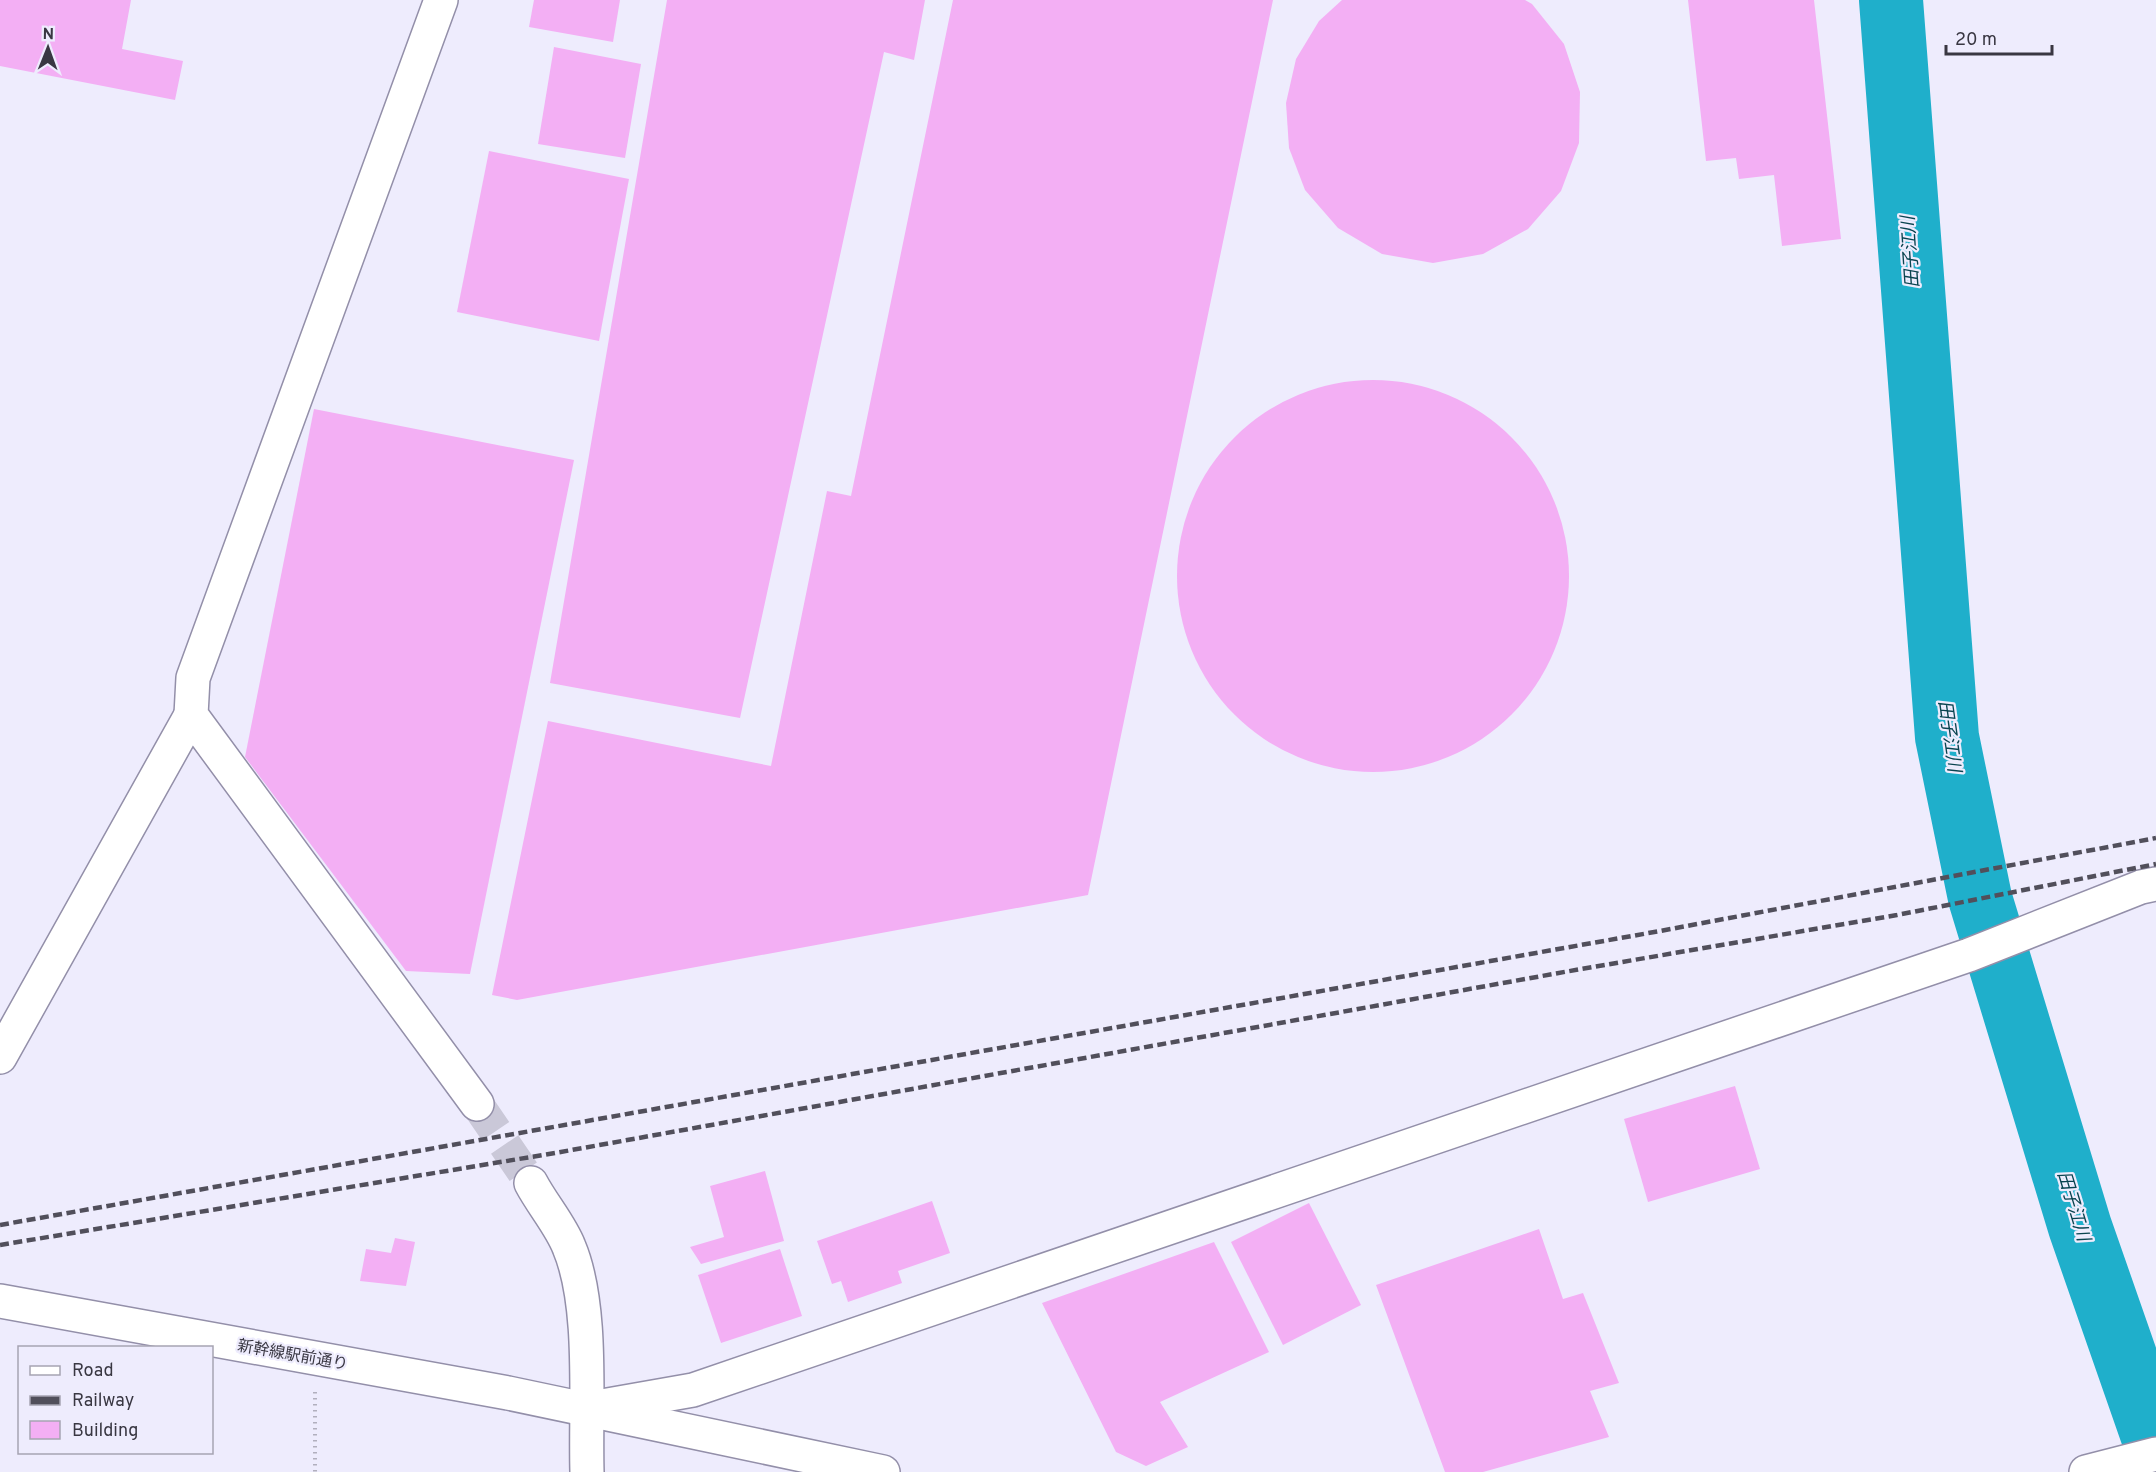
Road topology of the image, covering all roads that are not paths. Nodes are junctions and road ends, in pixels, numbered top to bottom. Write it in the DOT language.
graph roads {
  1 [pos="441,0"];
  2 [pos="191,715"];
  3 [pos="2156,884"];
  4 [pos="0,1057"];
  5 [pos="477,1104"];
  6 [pos="531,1183"];
  7 [pos="0,1301"];
  8 [pos="585,1409"];
  9 [pos="2156,1454"];
  10 [pos="2101,1468"];
  11 [pos="587,1472"];
  12 [pos="883,1472"];
  1 -- 2 [label="street"];
  2 -- 4 [label="street"];
  2 -- 5 [label="street"];
  3 -- 8 [label="street"];
  6 -- 8 [label="street"];
  7 -- 8 [label="street, 新幹線駅前通り"];
  8 -- 11 [label="street"];
  8 -- 12 [label="street, 新幹線駅前通り"];
  9 -- 10 [label="street"];
}
